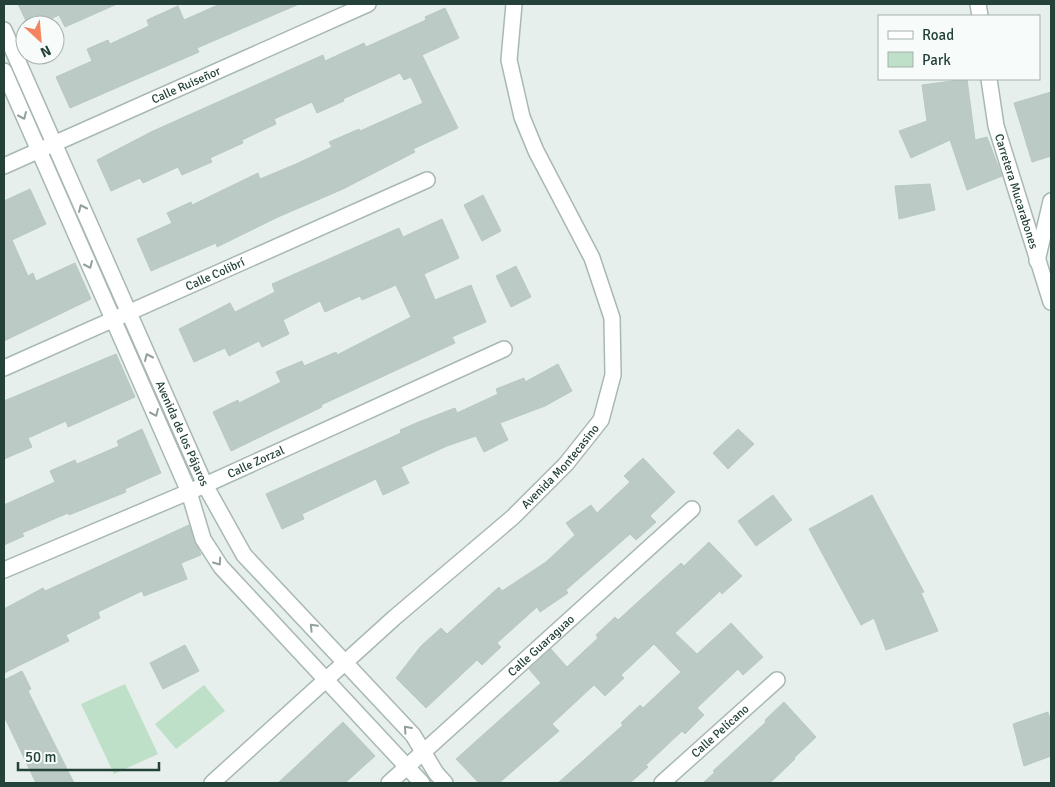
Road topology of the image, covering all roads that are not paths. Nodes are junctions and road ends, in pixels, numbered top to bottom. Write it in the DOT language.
graph roads {
  1 [pos="368,4"];
  2 [pos="514,4"];
  3 [pos="4,30"];
  4 [pos="4,72"];
  5 [pos="989,80"];
  6 [pos="54,144"];
  7 [pos="38,150"];
  8 [pos="4,166"];
  9 [pos="427,180"];
  10 [pos="1051,201"];
  11 [pos="1038,261"];
  12 [pos="1051,302"];
  13 [pos="128,312"];
  14 [pos="113,319"];
  15 [pos="504,349"];
  16 [pos="4,368"];
  17 [pos="205,485"];
  18 [pos="190,492"];
  19 [pos="692,508"];
  20 [pos="4,570"];
  21 [pos="346,662"];
  22 [pos="777,680"];
  23 [pos="326,681"];
  24 [pos="423,752"];
  25 [pos="407,767"];
  26 [pos="212,783"];
  27 [pos="389,783"];
  28 [pos="422,783"];
  29 [pos="445,783"];
  30 [pos="662,783"];
  1 -- 6 [label="street, Calle Ruiseñor"];
  2 -- 21 [label="street, Avenida Montecasino"];
  3 -- 6 [label="street, Avenida de los Pájaros"];
  4 -- 7 [label="street, Avenida de los Pájaros, one-way"];
  5 -- 11 [label="street, Carretera Mucarabones"];
  6 -- 7 [label="street, Calle Ruiseñor"];
  13 -- 6 [label="street, Avenida de los Pájaros, one-way"];
  7 -- 8 [label="street, Calle Ruiseñor"];
  7 -- 14 [label="street, Avenida de los Pájaros, one-way"];
  9 -- 13 [label="street, Calle Colibrí"];
  10 -- 11 [label="street"];
  11 -- 12 [label="street, Carretera Mucarabones"];
  13 -- 14 [label="street, Calle Colibrí"];
  17 -- 13 [label="street, Avenida de los Pájaros, one-way"];
  14 -- 16 [label="street, Calle Colibrí"];
  14 -- 18 [label="street, Avenida de los Pájaros, one-way"];
  15 -- 17 [label="street, Calle Zorzal"];
  17 -- 18 [label="street, Calle Zorzal"];
  21 -- 17 [label="street, Avenida de los Pájaros, one-way"];
  18 -- 20 [label="street, Calle Zorzal"];
  18 -- 23 [label="street, Avenida de los Pájaros, one-way"];
  19 -- 24 [label="street, Calle Guaraguao"];
  21 -- 23 [label="street, Avenida Montecasino"];
  24 -- 21 [label="street, Avenida de los Pájaros, one-way"];
  22 -- 30 [label="street, Calle Pelícano"];
  23 -- 25 [label="street, Avenida de los Pájaros"];
  23 -- 26 [label="street, Avenida Montecasino"];
  24 -- 25 [label="street, Calle Guaraguao"];
  24 -- 29 [label="street, Avenida de los Pájaros"];
  25 -- 27 [label="street, Calle Guaraguao"];
  25 -- 28 [label="street, Avenida de los Pájaros"];
}
